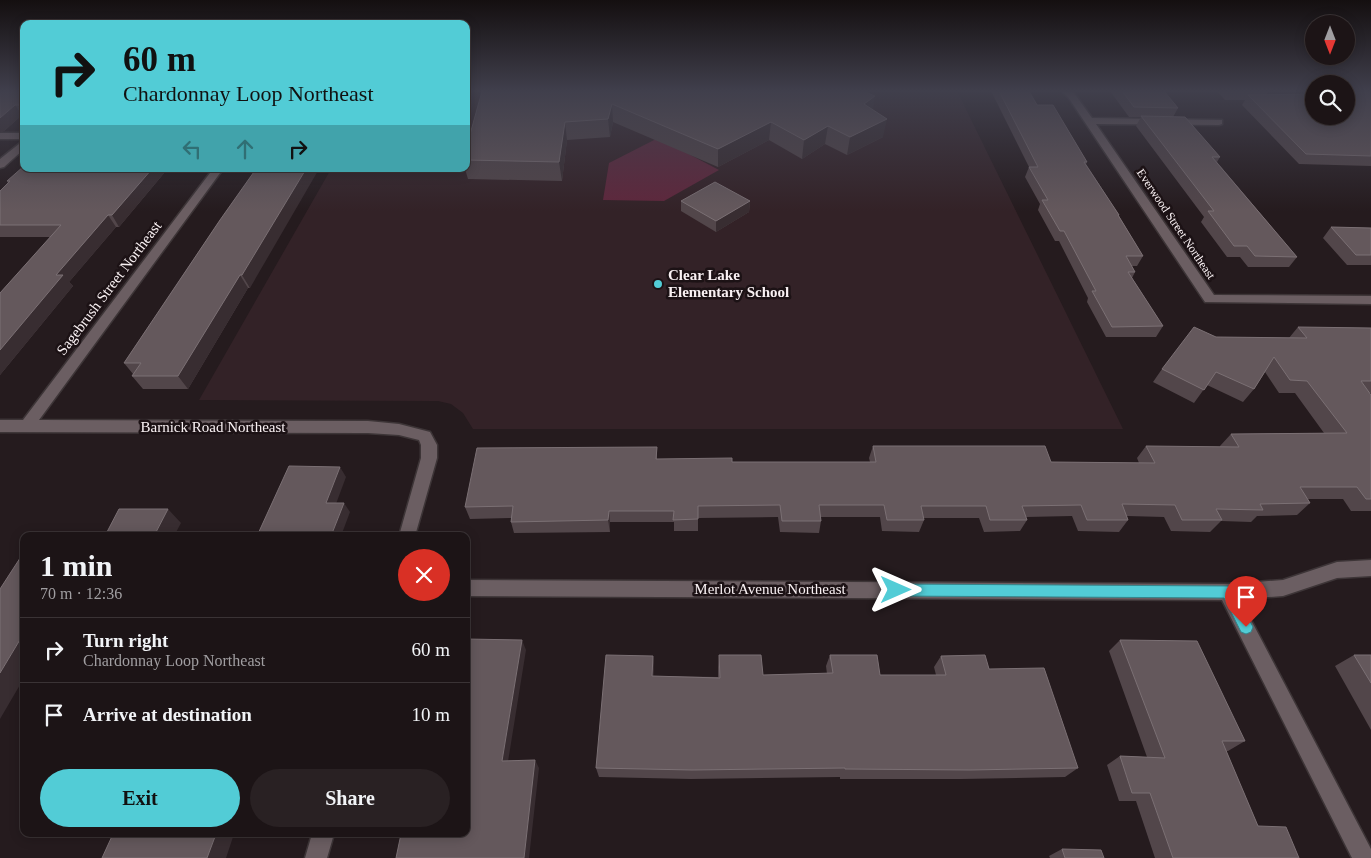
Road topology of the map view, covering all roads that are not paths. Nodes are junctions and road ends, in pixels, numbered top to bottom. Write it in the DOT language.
graph roads {
  1 [pos="1096,131"];
  2 [pos="0,136"];
  3 [pos="20,136"];
  4 [pos="20,147"];
  5 [pos="0,165"];
  6 [pos="216,172"];
  7 [pos="1371,300"];
  8 [pos="0,426"];
  9 [pos="26,426"];
  10 [pos="408,532"];
  11 [pos="1371,568"];
  12 [pos="470,588"];
  13 [pos="1227,592"];
  14 [pos="322,837"];
  15 [pos="316,858"];
  16 [pos="1364,858"];
  1 -- 7 [label="street, Everwood Street Northeast"];
  2 -- 3 [label="street"];
  4 -- 5 [label="street"];
  6 -- 9 [label="street, Sagebrush Street Northeast"];
  8 -- 9 [label="street, Barnick Road Northeast"];
  9 -- 10 [label="street, Barnick Road Northeast"];
  11 -- 13 [label="street, Merlot Avenue Northeast"];
  12 -- 13 [label="street, Merlot Avenue Northeast"];
  13 -- 16 [label="street"];
  14 -- 15 [label="street"];
}
